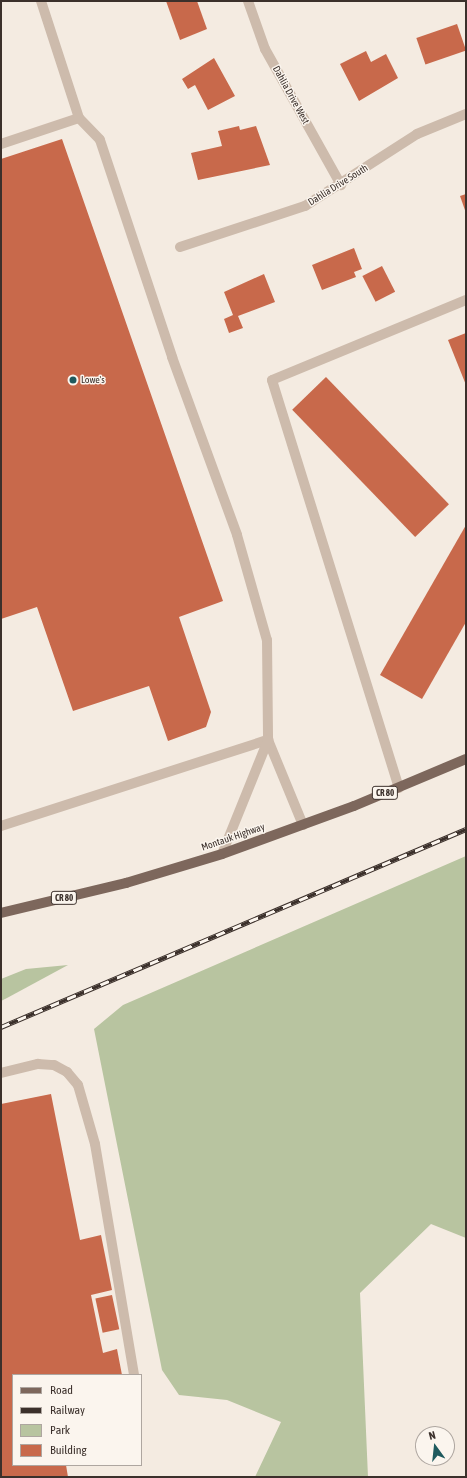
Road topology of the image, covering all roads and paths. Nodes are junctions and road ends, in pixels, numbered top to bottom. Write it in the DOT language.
graph roads {
  1 [pos="41,1"];
  2 [pos="248,1"];
  3 [pos="466,114"];
  4 [pos="78,118"];
  5 [pos="1,144"];
  6 [pos="341,185"];
  7 [pos="180,247"];
  8 [pos="466,300"];
  9 [pos="268,740"];
  10 [pos="466,759"];
  11 [pos="399,788"];
  12 [pos="303,825"];
  13 [pos="1,826"];
  14 [pos="222,854"];
  15 [pos="1,913"];
  16 [pos="1,1073"];
  17 [pos="134,1374"];
  1 -- 4 [label="street"];
  2 -- 6 [label="street, Dahlia Drive West"];
  3 -- 6 [label="street, Dahlia Drive South"];
  4 -- 5 [label="street"];
  4 -- 9 [label="street"];
  6 -- 7 [label="street, Dahlia Drive South"];
  8 -- 11 [label="street"];
  9 -- 12 [label="street"];
  9 -- 13 [label="street"];
  9 -- 14 [label="street"];
  10 -- 11 [label="main road, Montauk Highway / CR 80"];
  11 -- 12 [label="main road, Montauk Highway / CR 80"];
  12 -- 14 [label="main road, Montauk Highway / CR 80"];
  14 -- 15 [label="main road, Montauk Highway / CR 80"];
  16 -- 17 [label="street"];
}
